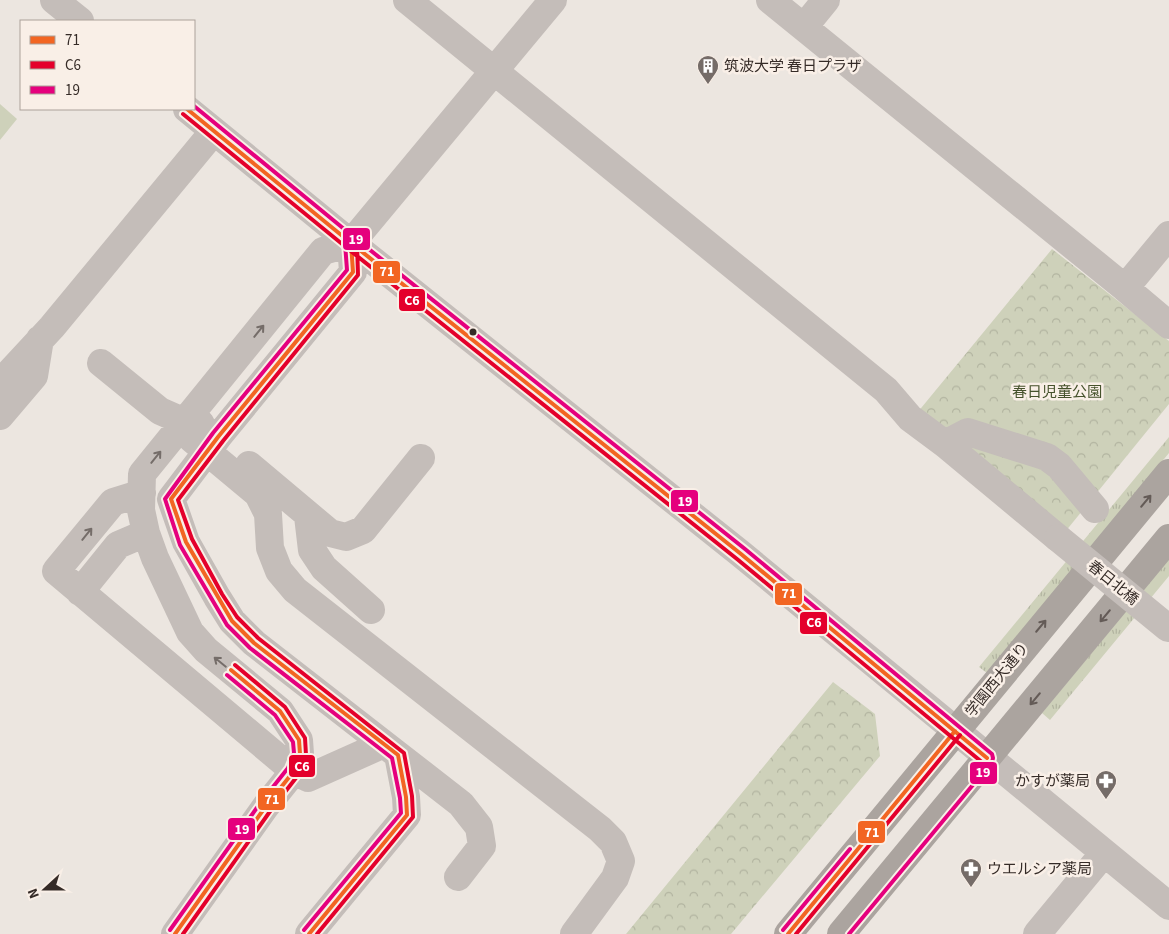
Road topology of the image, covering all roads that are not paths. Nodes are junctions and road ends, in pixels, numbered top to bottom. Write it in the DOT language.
graph roads {
  1 [pos="54,0"];
  2 [pos="408,0"];
  3 [pos="770,0"];
  4 [pos="826,0"];
  5 [pos="542,4"];
  6 [pos="79,20"];
  7 [pos="804,27"];
  8 [pos="496,71"];
  9 [pos="188,110"];
  10 [pos="214,131"];
  11 [pos="1169,235"];
  12 [pos="351,243"];
  13 [pos="1125,288"];
  14 [pos="1169,325"];
  15 [pos="40,339"];
  16 [pos="101,363"];
  17 [pos="0,383"];
  18 [pos="0,416"];
  19 [pos="185,422"];
  20 [pos="212,444"];
  21 [pos="945,444"];
  22 [pos="421,458"];
  23 [pos="1169,473"];
  24 [pos="170,499"];
  25 [pos="1095,509"];
  26 [pos="143,512"];
  27 [pos="308,516"];
  28 [pos="1169,538"];
  29 [pos="80,592"];
  30 [pos="371,610"];
  31 [pos="1169,628"];
  32 [pos="955,731"];
  33 [pos="391,750"];
  34 [pos="987,758"];
  35 [pos="294,771"];
  36 [pos="1104,852"];
  37 [pos="458,877"];
  38 [pos="1169,906"];
  39 [pos="175,934"];
  40 [pos="309,934"];
  41 [pos="574,934"];
  42 [pos="788,934"];
  43 [pos="841,934"];
  44 [pos="1036,934"];
  1 -- 6 [label="street"];
  2 -- 8 [label="street, 春日北橋"];
  3 -- 7 [label="street"];
  4 -- 7 [label="street"];
  5 -- 8 [label="street"];
  7 -- 13 [label="street"];
  8 -- 12 [label="street"];
  8 -- 21 [label="street, 春日北橋"];
  9 -- 10 [label="street"];
  10 -- 12 [label="street"];
  10 -- 15 [label="street"];
  11 -- 13 [label="street"];
  19 -- 12 [label="street, one-way"];
  12 -- 20 [label="street"];
  12 -- 32 [label="street"];
  13 -- 14 [label="street"];
  15 -- 17 [label="street"];
  15 -- 18 [label="street"];
  16 -- 19 [label="street"];
  19 -- 20 [label="street"];
  26 -- 19 [label="street, one-way"];
  20 -- 24 [label="street"];
  20 -- 27 [label="street"];
  20 -- 41 [label="street"];
  21 -- 25 [label="street"];
  21 -- 31 [label="street, 春日北橋, bridge"];
  22 -- 27 [label="street"];
  32 -- 23 [label="highway, 学園西大通り, one-way"];
  24 -- 26 [label="street"];
  24 -- 33 [label="street"];
  26 -- 29 [label="street"];
  29 -- 26 [label="street, one-way"];
  35 -- 26 [label="street, one-way"];
  27 -- 30 [label="street"];
  28 -- 34 [label="highway, one-way"];
  29 -- 35 [label="street"];
  32 -- 34 [label="street"];
  32 -- 42 [label="highway, 学園西大通り"];
  33 -- 35 [label="street"];
  33 -- 37 [label="street"];
  33 -- 40 [label="street"];
  34 -- 36 [label="street"];
  34 -- 43 [label="highway"];
  35 -- 39 [label="street"];
  36 -- 38 [label="street"];
  36 -- 44 [label="street"];
}
